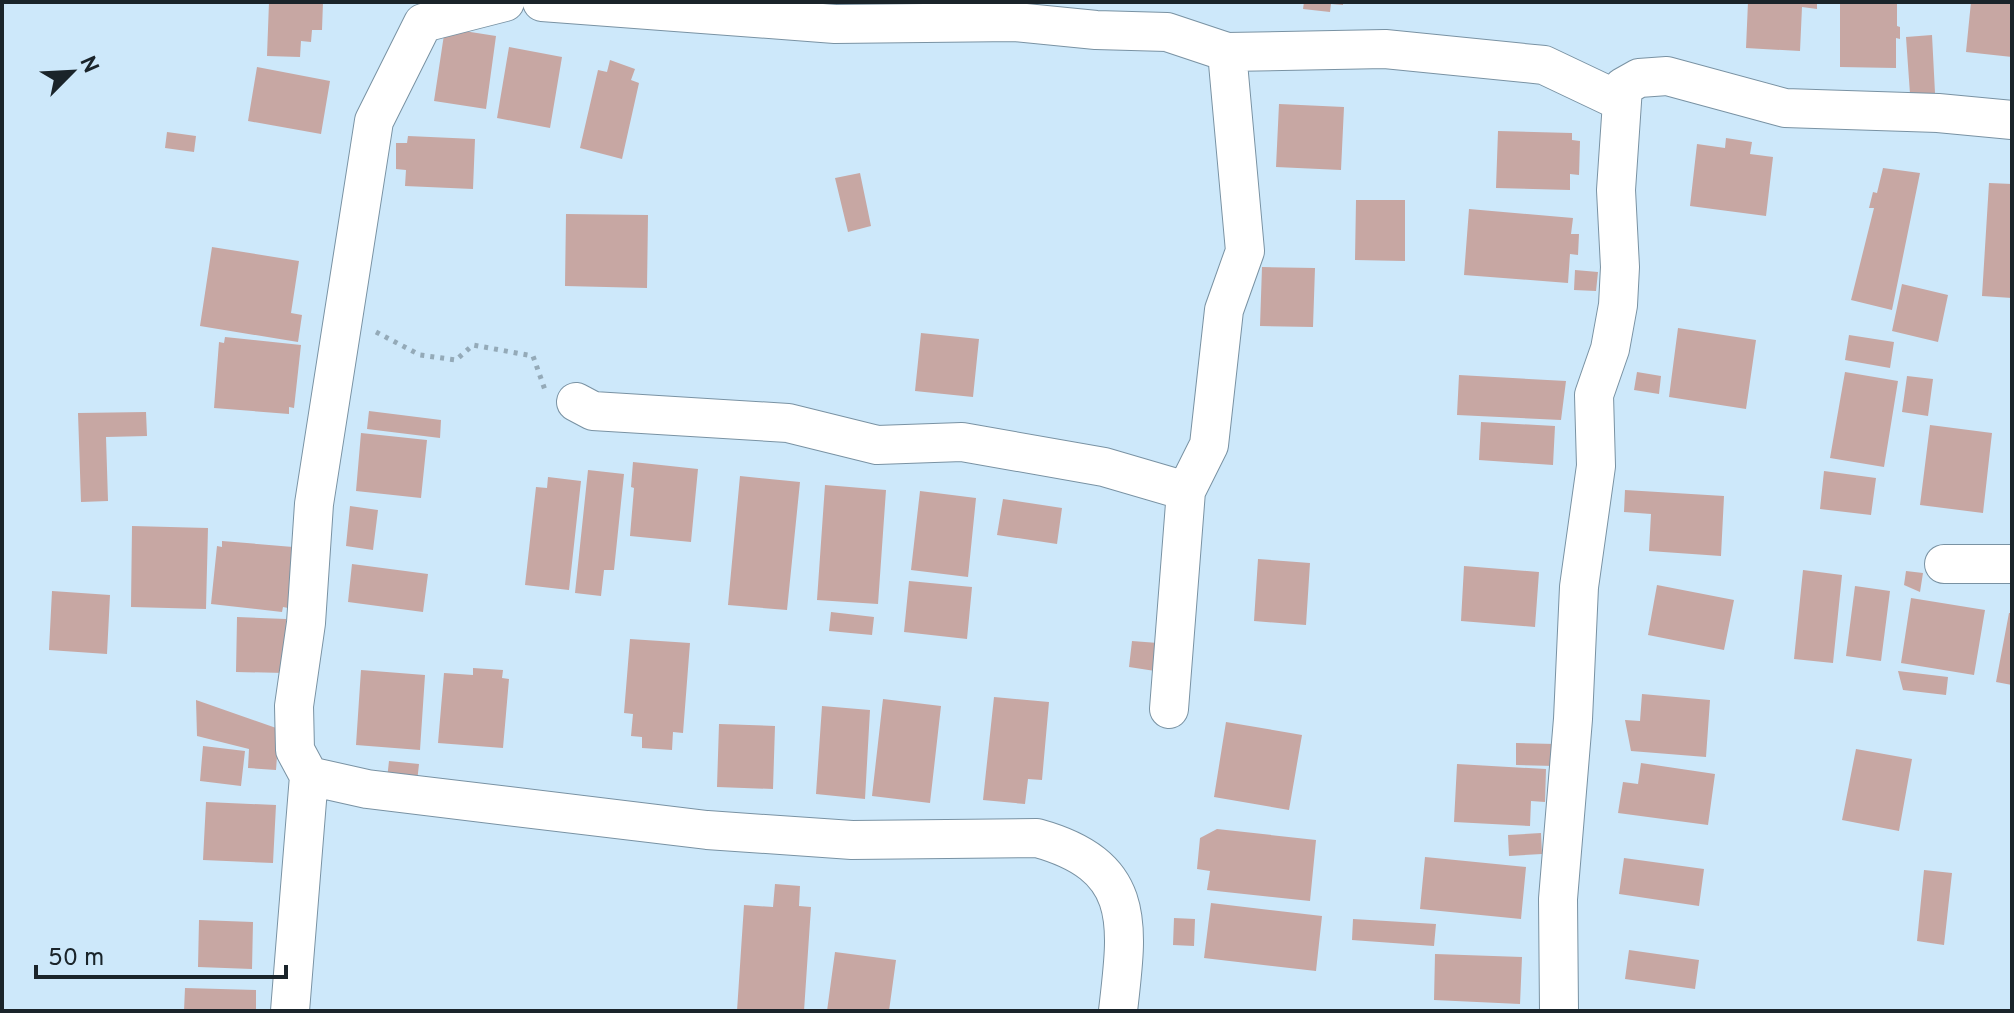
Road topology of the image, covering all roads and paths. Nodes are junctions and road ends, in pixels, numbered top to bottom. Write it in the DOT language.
graph roads {
  1 [pos="505,2"];
  2 [pos="542,2"];
  3 [pos="1227,52"];
  4 [pos="1622,102"];
  5 [pos="2012,120"];
  6 [pos="346,310"];
  7 [pos="576,402"];
  8 [pos="1186,491"];
  9 [pos="1944,564"];
  10 [pos="2012,564"];
  11 [pos="1169,709"];
  12 [pos="309,776"];
  13 [pos="290,1011"];
  14 [pos="1118,1011"];
  15 [pos="1559,1011"];
  1 -- 6 [label="street"];
  2 -- 3 [label="street"];
  3 -- 4 [label="street"];
  3 -- 8 [label="street"];
  4 -- 5 [label="street"];
  4 -- 15 [label="street"];
  6 -- 7 [label="path"];
  6 -- 12 [label="street"];
  7 -- 8 [label="street"];
  8 -- 11 [label="street"];
  9 -- 10 [label="street"];
  12 -- 13 [label="street"];
  12 -- 14 [label="street"];
}
